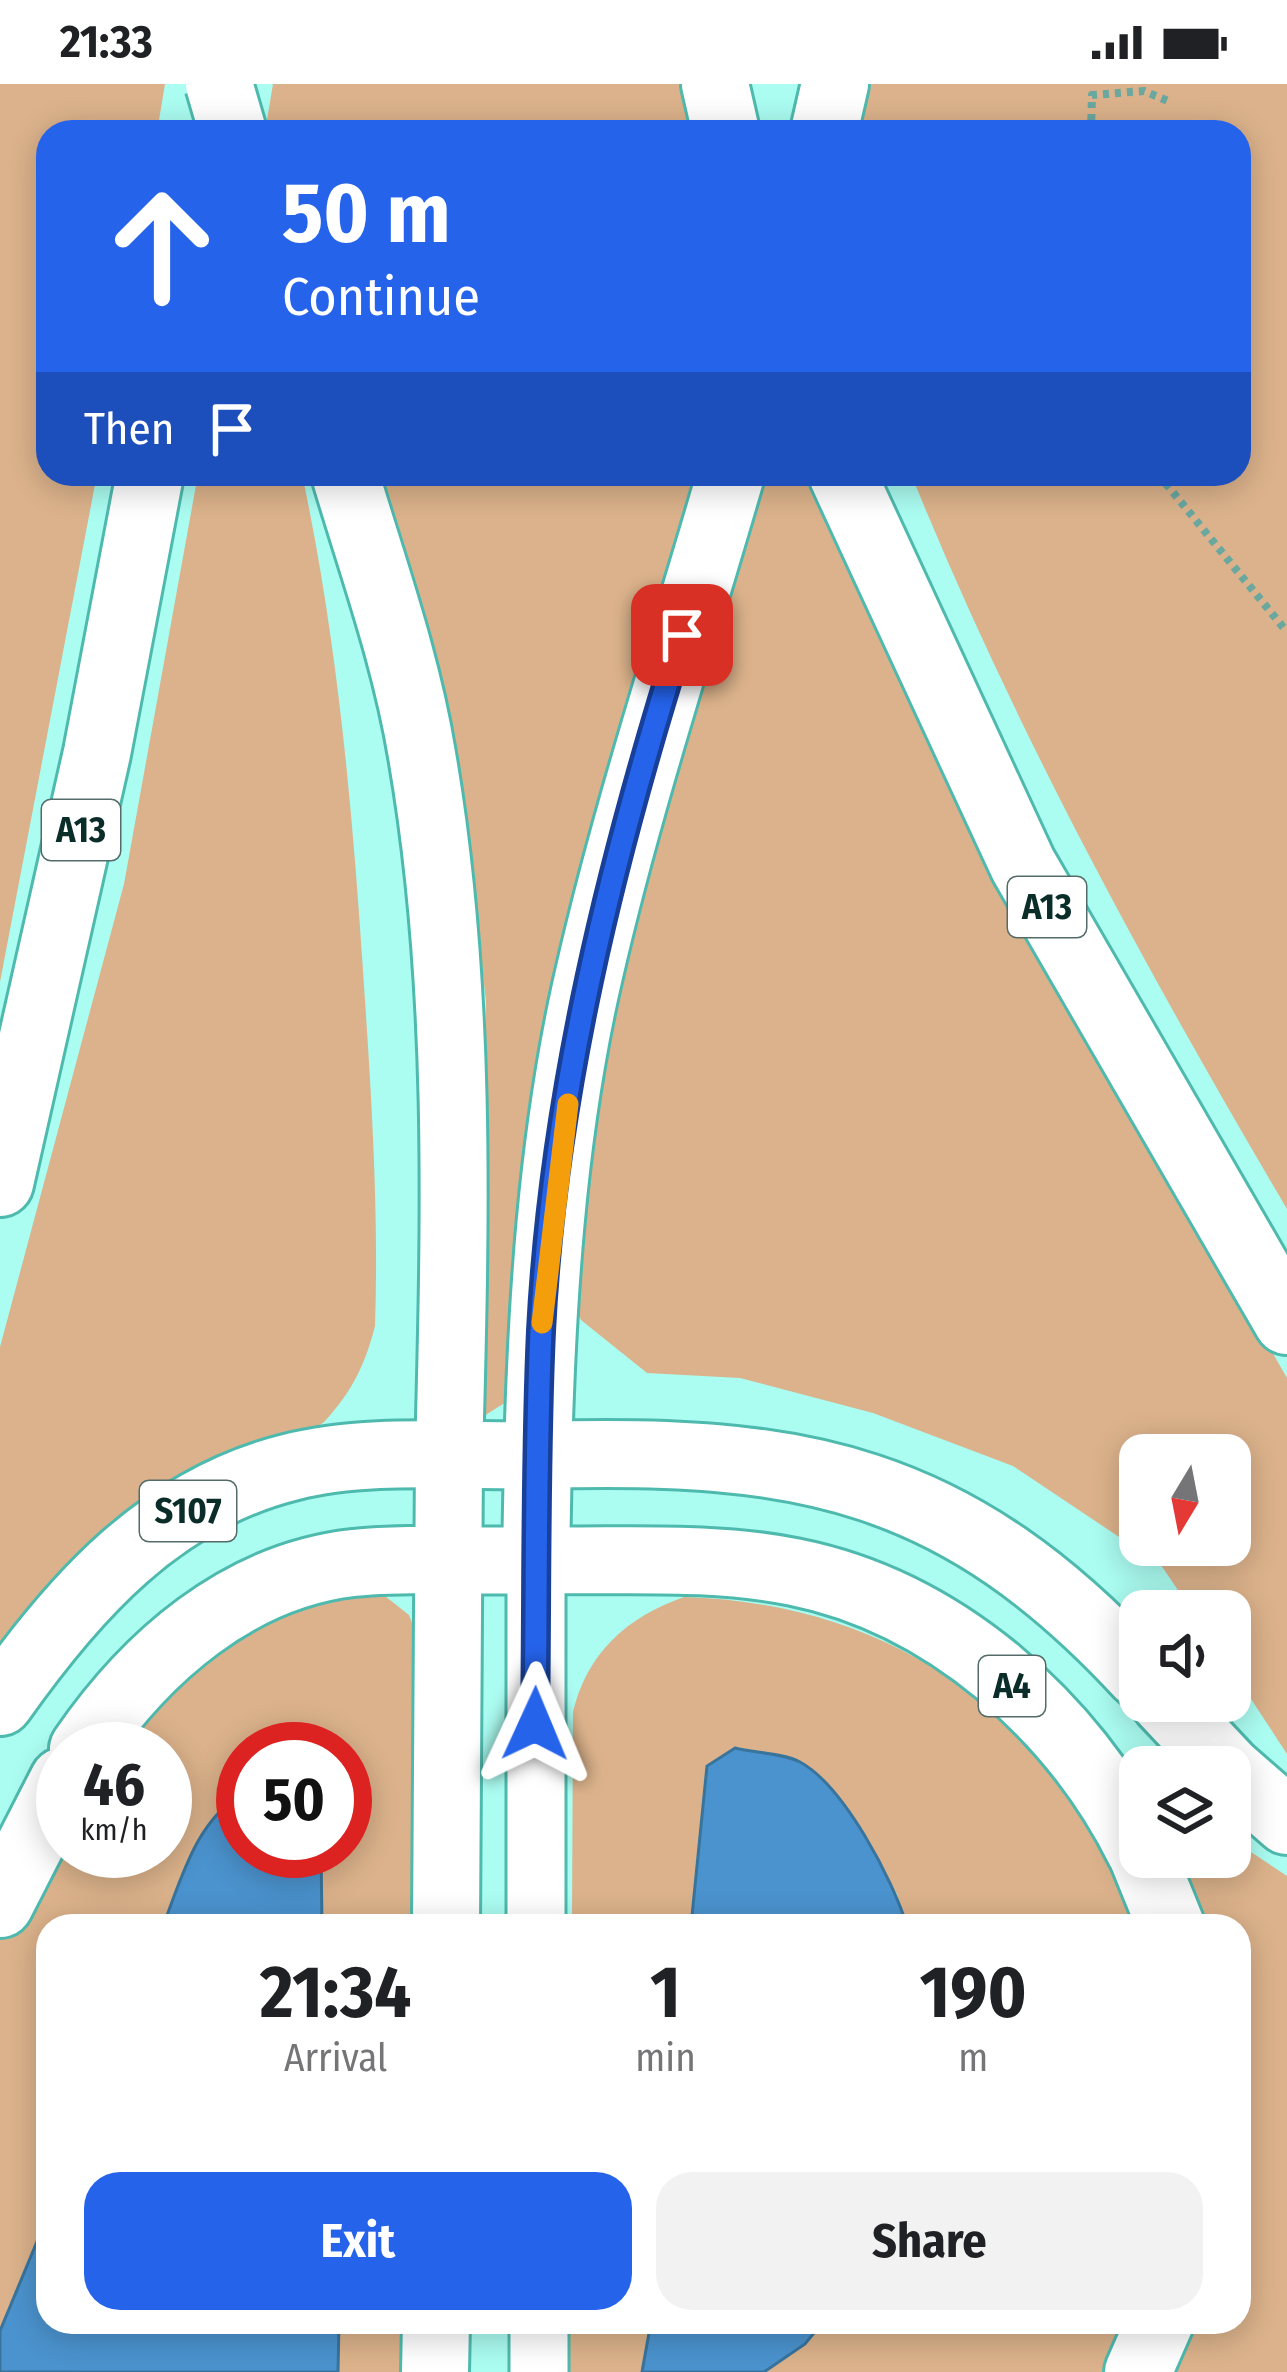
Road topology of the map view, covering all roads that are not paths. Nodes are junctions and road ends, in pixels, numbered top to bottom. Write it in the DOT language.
graph roads {
  1 [pos="220,84"];
  2 [pos="715,84"];
  3 [pos="835,84"];
  4 [pos="214,120"];
  5 [pos="230,120"];
  6 [pos="723,120"];
  7 [pos="827,120"];
  8 [pos="148,486"];
  9 [pos="349,486"];
  10 [pos="848,486"];
  11 [pos="726,490"];
  12 [pos="0,1183"];
  13 [pos="1287,1322"];
  14 [pos="538,1455"];
  15 [pos="449,1457"];
  16 [pos="536,1560"];
  17 [pos="446,1562"];
  18 [pos="1119,1655"];
  19 [pos="0,1702"];
  20 [pos="102,1722"];
  21 [pos="1184,1722"];
  22 [pos="1206,1746"];
  23 [pos="1251,1790"];
  24 [pos="1119,1816"];
  25 [pos="1287,1822"];
  26 [pos="36,1834"];
  27 [pos="1151,1878"];
  28 [pos="0,1904"];
  29 [pos="446,1914"];
  30 [pos="536,1914"];
  31 [pos="1166,1914"];
  32 [pos="436,2334"];
  33 [pos="538,2334"];
  34 [pos="1155,2334"];
  35 [pos="435,2372"];
  36 [pos="539,2372"];
  37 [pos="1138,2372"];
  1 -- 4 [label="main road"];
  1 -- 5 [label="main road, bridge"];
  2 -- 6 [label="main road"];
  3 -- 7 [label="main road"];
  8 -- 12 [label="main road, A13"];
  9 -- 15 [label="main road"];
  10 -- 13 [label="main road, A13"];
  11 -- 14 [label="main road"];
  14 -- 15 [label="main road, S107"];
  14 -- 16 [label="main road"];
  14 -- 18 [label="main road, A4"];
  15 -- 17 [label="main road"];
  15 -- 19 [label="main road, S107"];
  16 -- 17 [label="main road, S107"];
  16 -- 24 [label="main road, A4"];
  16 -- 30 [label="main road"];
  17 -- 20 [label="main road, S107"];
  17 -- 29 [label="main road"];
  21 -- 22 [label="main road"];
  23 -- 25 [label="main road"];
  26 -- 28 [label="main road"];
  27 -- 31 [label="main road, A4"];
  32 -- 35 [label="main road"];
  33 -- 36 [label="main road"];
  34 -- 37 [label="main road"];
}
